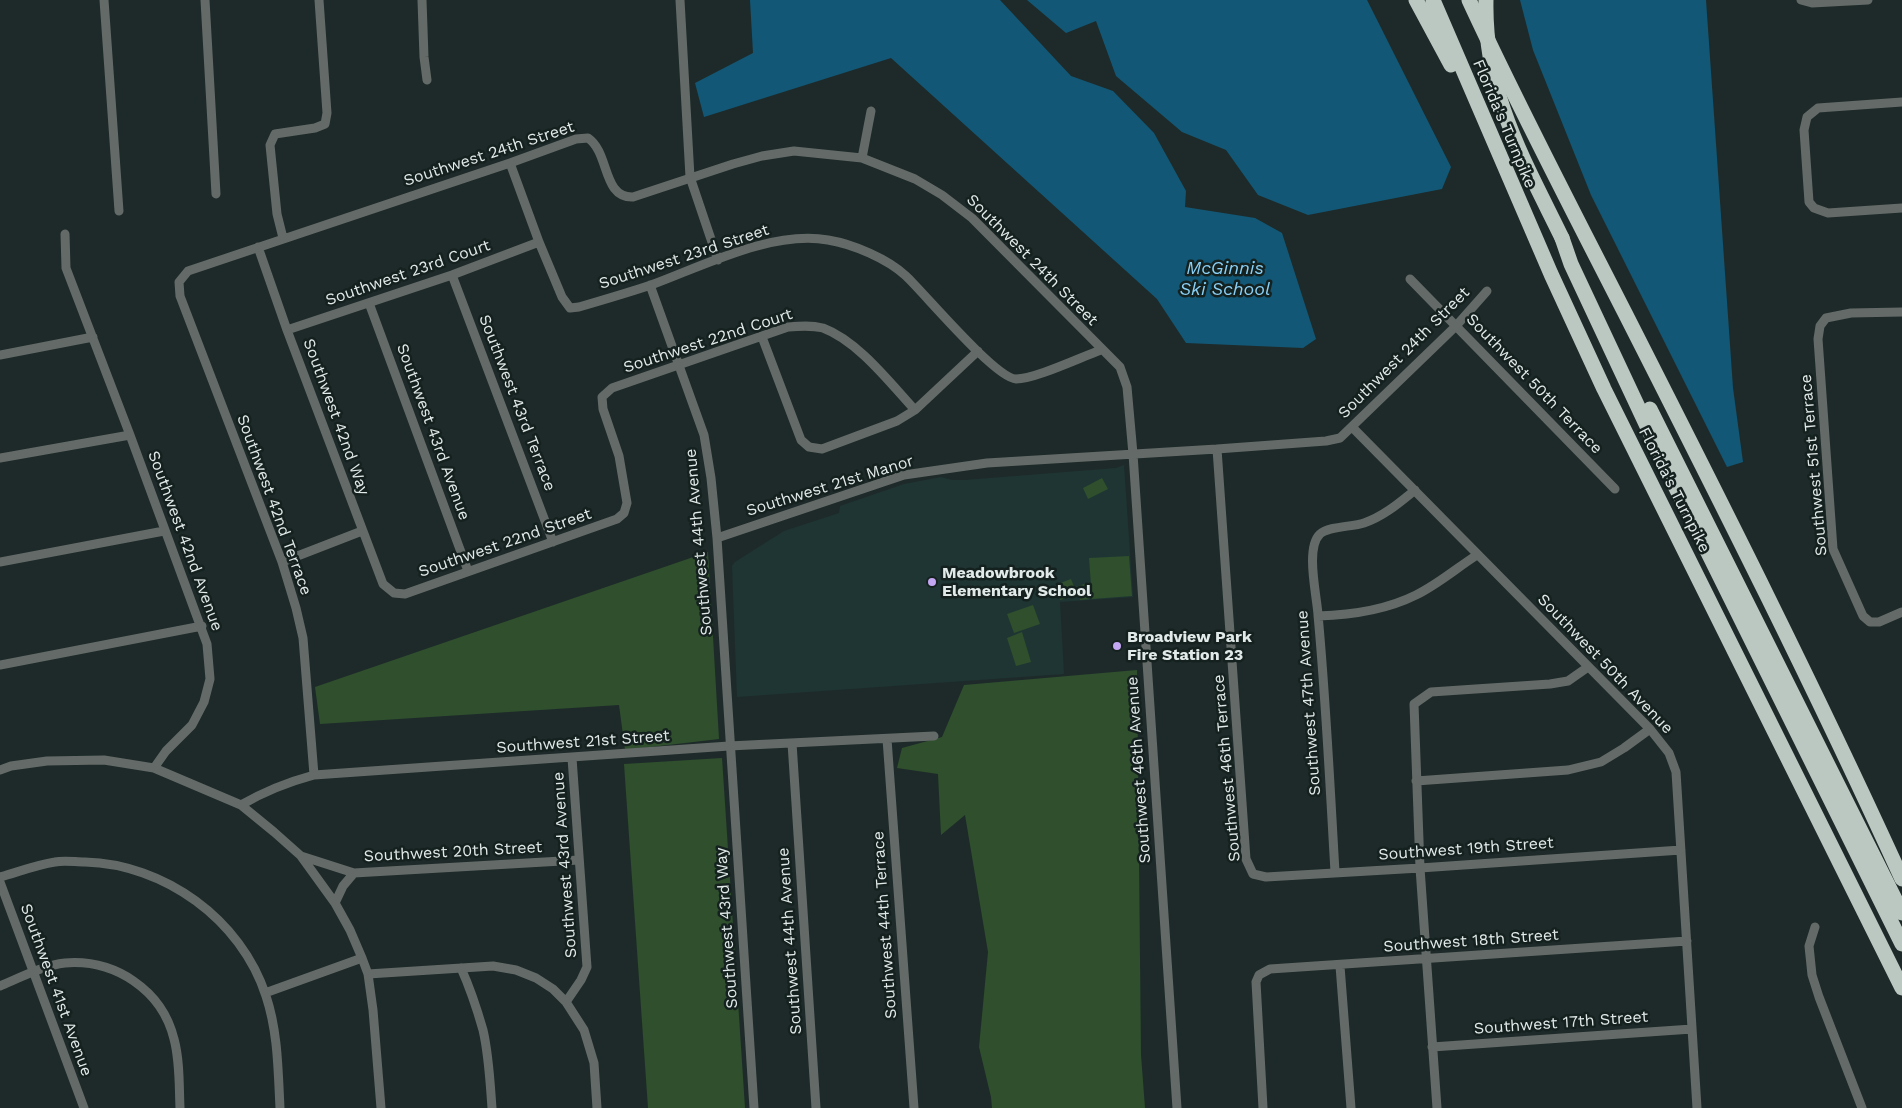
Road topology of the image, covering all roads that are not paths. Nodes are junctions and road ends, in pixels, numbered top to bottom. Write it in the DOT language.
graph roads {
  1 [pos="104,0"];
  2 [pos="205,0"];
  3 [pos="319,0"];
  4 [pos="422,0"];
  5 [pos="680,0"];
  6 [pos="1416,0"];
  7 [pos="1433,0"];
  8 [pos="1469,0"];
  9 [pos="1486,0"];
  10 [pos="1801,0"];
  11 [pos="1868,0"];
  12 [pos="427,80"];
  13 [pos="1902,102"];
  14 [pos="871,111"];
  15 [pos="1495,148"];
  16 [pos="862,158"];
  17 [pos="510,163"];
  18 [pos="690,178"];
  19 [pos="216,194"];
  20 [pos="1902,208"];
  21 [pos="119,210"];
  22 [pos="65,234"];
  23 [pos="283,238"];
  24 [pos="1562,238"];
  25 [pos="539,242"];
  26 [pos="258,247"];
  27 [pos="718,260"];
  28 [pos="452,275"];
  29 [pos="1410,279"];
  30 [pos="179,282"];
  31 [pos="650,285"];
  32 [pos="1487,292"];
  33 [pos="369,303"];
  34 [pos="1902,312"];
  35 [pos="1456,326"];
  36 [pos="287,330"];
  37 [pos="93,337"];
  38 [pos="762,337"];
  39 [pos="1101,350"];
  40 [pos="978,351"];
  41 [pos="0,355"];
  42 [pos="680,366"];
  43 [pos="915,410"];
  44 [pos="1352,427"];
  45 [pos="130,435"];
  46 [pos="1217,449"];
  47 [pos="1133,454"];
  48 [pos="0,458"];
  49 [pos="1615,488"];
  50 [pos="1415,490"];
  51 [pos="624,513"];
  52 [pos="164,531"];
  53 [pos="362,531"];
  54 [pos="717,538"];
  55 [pos="553,542"];
  56 [pos="1477,555"];
  57 [pos="0,562"];
  58 [pos="282,562"];
  59 [pos="468,570"];
  60 [pos="394,593"];
  61 [pos="1902,612"];
  62 [pos="1318,616"];
  63 [pos="202,626"];
  64 [pos="0,665"];
  65 [pos="1588,667"];
  66 [pos="1650,729"];
  67 [pos="934,736"];
  68 [pos="887,739"];
  69 [pos="792,743"];
  70 [pos="730,746"];
  71 [pos="572,758"];
  72 [pos="154,768"];
  73 [pos="0,770"];
  74 [pos="314,775"];
  75 [pos="1416,781"];
  76 [pos="241,805"];
  77 [pos="1681,850"];
  78 [pos="301,856"];
  79 [pos="579,860"];
  80 [pos="1420,868"];
  81 [pos="1335,872"];
  82 [pos="354,873"];
  83 [pos="1253,874"];
  84 [pos="0,877"];
  85 [pos="1902,879"];
  86 [pos="0,882"];
  87 [pos="335,903"];
  88 [pos="1902,912"];
  89 [pos="1815,927"];
  90 [pos="1687,941"];
  91 [pos="1902,944"];
  92 [pos="362,958"];
  93 [pos="1427,959"];
  94 [pos="1340,966"];
  95 [pos="462,968"];
  96 [pos="34,972"];
  97 [pos="368,974"];
  98 [pos="0,986"];
  99 [pos="1902,988"];
  100 [pos="265,994"];
  101 [pos="566,1002"];
  102 [pos="1692,1029"];
  103 [pos="1432,1047"];
  104 [pos="84,1108"];
  105 [pos="180,1108"];
  106 [pos="280,1108"];
  107 [pos="381,1108"];
  108 [pos="492,1108"];
  109 [pos="597,1108"];
  110 [pos="754,1108"];
  111 [pos="816,1108"];
  112 [pos="914,1108"];
  113 [pos="1177,1108"];
  114 [pos="1263,1108"];
  115 [pos="1351,1108"];
  116 [pos="1437,1108"];
  117 [pos="1697,1108"];
  118 [pos="1862,1108"];
  1 -- 21 [label="street"];
  2 -- 19 [label="street"];
  3 -- 23 [label="street"];
  4 -- 12 [label="street"];
  5 -- 18 [label="street"];
  6 -- 15 [label="highway"];
  7 -- 15 [label="highway, Florida's Turnpike"];
  8 -- 85 [label="highway, Florida's Turnpike"];
  9 -- 24 [label="highway, bridge"];
  10 -- 11 [label="street"];
  13 -- 20 [label="street"];
  14 -- 16 [label="street"];
  15 -- 99 [label="highway, Florida's Turnpike"];
  16 -- 18 [label="street, Southwest 24th Street"];
  16 -- 39 [label="street, Southwest 24th Street"];
  17 -- 18 [label="street, Southwest 24th Street"];
  17 -- 23 [label="street, Southwest 24th Street"];
  17 -- 25 [label="street"];
  18 -- 27 [label="street"];
  22 -- 37 [label="street, Southwest 42nd Avenue"];
  23 -- 26 [label="street, Southwest 24th Street"];
  24 -- 88 [label="highway"];
  24 -- 91 [label="highway"];
  25 -- 28 [label="street, Southwest 23rd Court"];
  25 -- 31 [label="street, Southwest 23rd Street"];
  26 -- 30 [label="street, Southwest 24th Street"];
  26 -- 36 [label="street, Southwest 42nd Way"];
  27 -- 31 [label="street, Southwest 23rd Street"];
  27 -- 40 [label="street, Southwest 23rd Street"];
  28 -- 33 [label="street, Southwest 23rd Court"];
  28 -- 55 [label="street, Southwest 43rd Terrace"];
  29 -- 35 [label="street, Southwest 50th Terrace"];
  30 -- 58 [label="street, Southwest 42nd Terrace"];
  31 -- 42 [label="street, Southwest 44th Avenue"];
  32 -- 35 [label="street, Southwest 24th Street"];
  33 -- 36 [label="street, Southwest 23rd Court"];
  33 -- 59 [label="street, Southwest 43rd Avenue"];
  34 -- 61 [label="street, Southwest 51st Terrace"];
  35 -- 44 [label="street, Southwest 24th Street"];
  35 -- 49 [label="street, Southwest 50th Terrace"];
  36 -- 53 [label="street, Southwest 42nd Way"];
  37 -- 41 [label="street"];
  37 -- 45 [label="street, Southwest 42nd Avenue"];
  38 -- 42 [label="street, Southwest 22nd Court"];
  38 -- 43 [label="street, Southwest 22nd Court"];
  38 -- 43 [label="street"];
  39 -- 40 [label="street"];
  39 -- 47 [label="street, Southwest 46th Avenue"];
  40 -- 43 [label="street"];
  42 -- 51 [label="street, Southwest 22nd Court"];
  42 -- 54 [label="street, Southwest 44th Avenue"];
  44 -- 46 [label="street, Southwest 24th Street"];
  44 -- 50 [label="street, Southwest 50th Avenue"];
  45 -- 48 [label="street"];
  45 -- 52 [label="street, Southwest 42nd Avenue"];
  46 -- 47 [label="street, Southwest 24th Street"];
  46 -- 83 [label="street, Southwest 46th Terrace"];
  47 -- 54 [label="street, Southwest 21st Manor"];
  47 -- 113 [label="street, Southwest 46th Avenue"];
  50 -- 56 [label="street, Southwest 50th Avenue"];
  50 -- 62 [label="street, Southwest 47th Avenue"];
  51 -- 55 [label="street, Southwest 22nd Street"];
  52 -- 57 [label="street"];
  52 -- 63 [label="street, Southwest 42nd Avenue"];
  53 -- 58 [label="street"];
  53 -- 60 [label="street, Southwest 42nd Way"];
  54 -- 70 [label="street, Southwest 44th Avenue"];
  55 -- 59 [label="street, Southwest 22nd Street"];
  56 -- 62 [label="street"];
  56 -- 65 [label="street, Southwest 50th Avenue"];
  58 -- 74 [label="street, Southwest 42nd Terrace"];
  59 -- 60 [label="street, Southwest 22nd Street"];
  62 -- 81 [label="street, Southwest 47th Avenue"];
  63 -- 64 [label="street"];
  63 -- 72 [label="street, Southwest 42nd Avenue"];
  65 -- 66 [label="street, Southwest 50th Avenue"];
  65 -- 75 [label="street"];
  66 -- 75 [label="street"];
  66 -- 77 [label="street, Southwest 50th Avenue"];
  67 -- 68 [label="street, Southwest 21st Street"];
  68 -- 69 [label="street, Southwest 21st Street"];
  68 -- 112 [label="street, Southwest 44th Terrace"];
  69 -- 70 [label="street, Southwest 21st Street"];
  69 -- 111 [label="street, Southwest 44th Avenue"];
  70 -- 71 [label="street, Southwest 21st Street"];
  70 -- 110 [label="street, Southwest 43rd Way"];
  71 -- 74 [label="street, Southwest 21st Street"];
  71 -- 79 [label="street, Southwest 43rd Avenue"];
  72 -- 73 [label="street"];
  72 -- 76 [label="street"];
  74 -- 76 [label="street, Southwest 21st Street"];
  75 -- 80 [label="street"];
  76 -- 78 [label="street"];
  77 -- 80 [label="street, Southwest 19th Street"];
  77 -- 90 [label="street, Southwest 50th Avenue"];
  78 -- 82 [label="street, Southwest 20th Street"];
  78 -- 87 [label="street"];
  79 -- 82 [label="street, Southwest 20th Street"];
  79 -- 101 [label="street, Southwest 43rd Avenue"];
  80 -- 81 [label="street, Southwest 19th Street"];
  80 -- 93 [label="street"];
  81 -- 83 [label="street, Southwest 19th Street"];
  82 -- 87 [label="street"];
  84 -- 100 [label="street"];
  86 -- 96 [label="street, Southwest 41st Avenue"];
  87 -- 92 [label="street"];
  89 -- 118 [label="street"];
  90 -- 93 [label="street, Southwest 18th Street"];
  90 -- 102 [label="street, Southwest 50th Avenue"];
  92 -- 97 [label="street"];
  92 -- 100 [label="street"];
  93 -- 94 [label="street, Southwest 18th Street"];
  93 -- 103 [label="street"];
  94 -- 114 [label="street, Southwest 18th Street"];
  94 -- 115 [label="street"];
  95 -- 97 [label="street"];
  95 -- 101 [label="street"];
  95 -- 108 [label="street"];
  96 -- 98 [label="street"];
  96 -- 104 [label="street, Southwest 41st Avenue"];
  96 -- 105 [label="street"];
  97 -- 107 [label="street"];
  100 -- 106 [label="street"];
  101 -- 109 [label="street"];
  102 -- 103 [label="street, Southwest 17th Street"];
  102 -- 117 [label="street, Southwest 50th Avenue"];
  103 -- 116 [label="street"];
}
